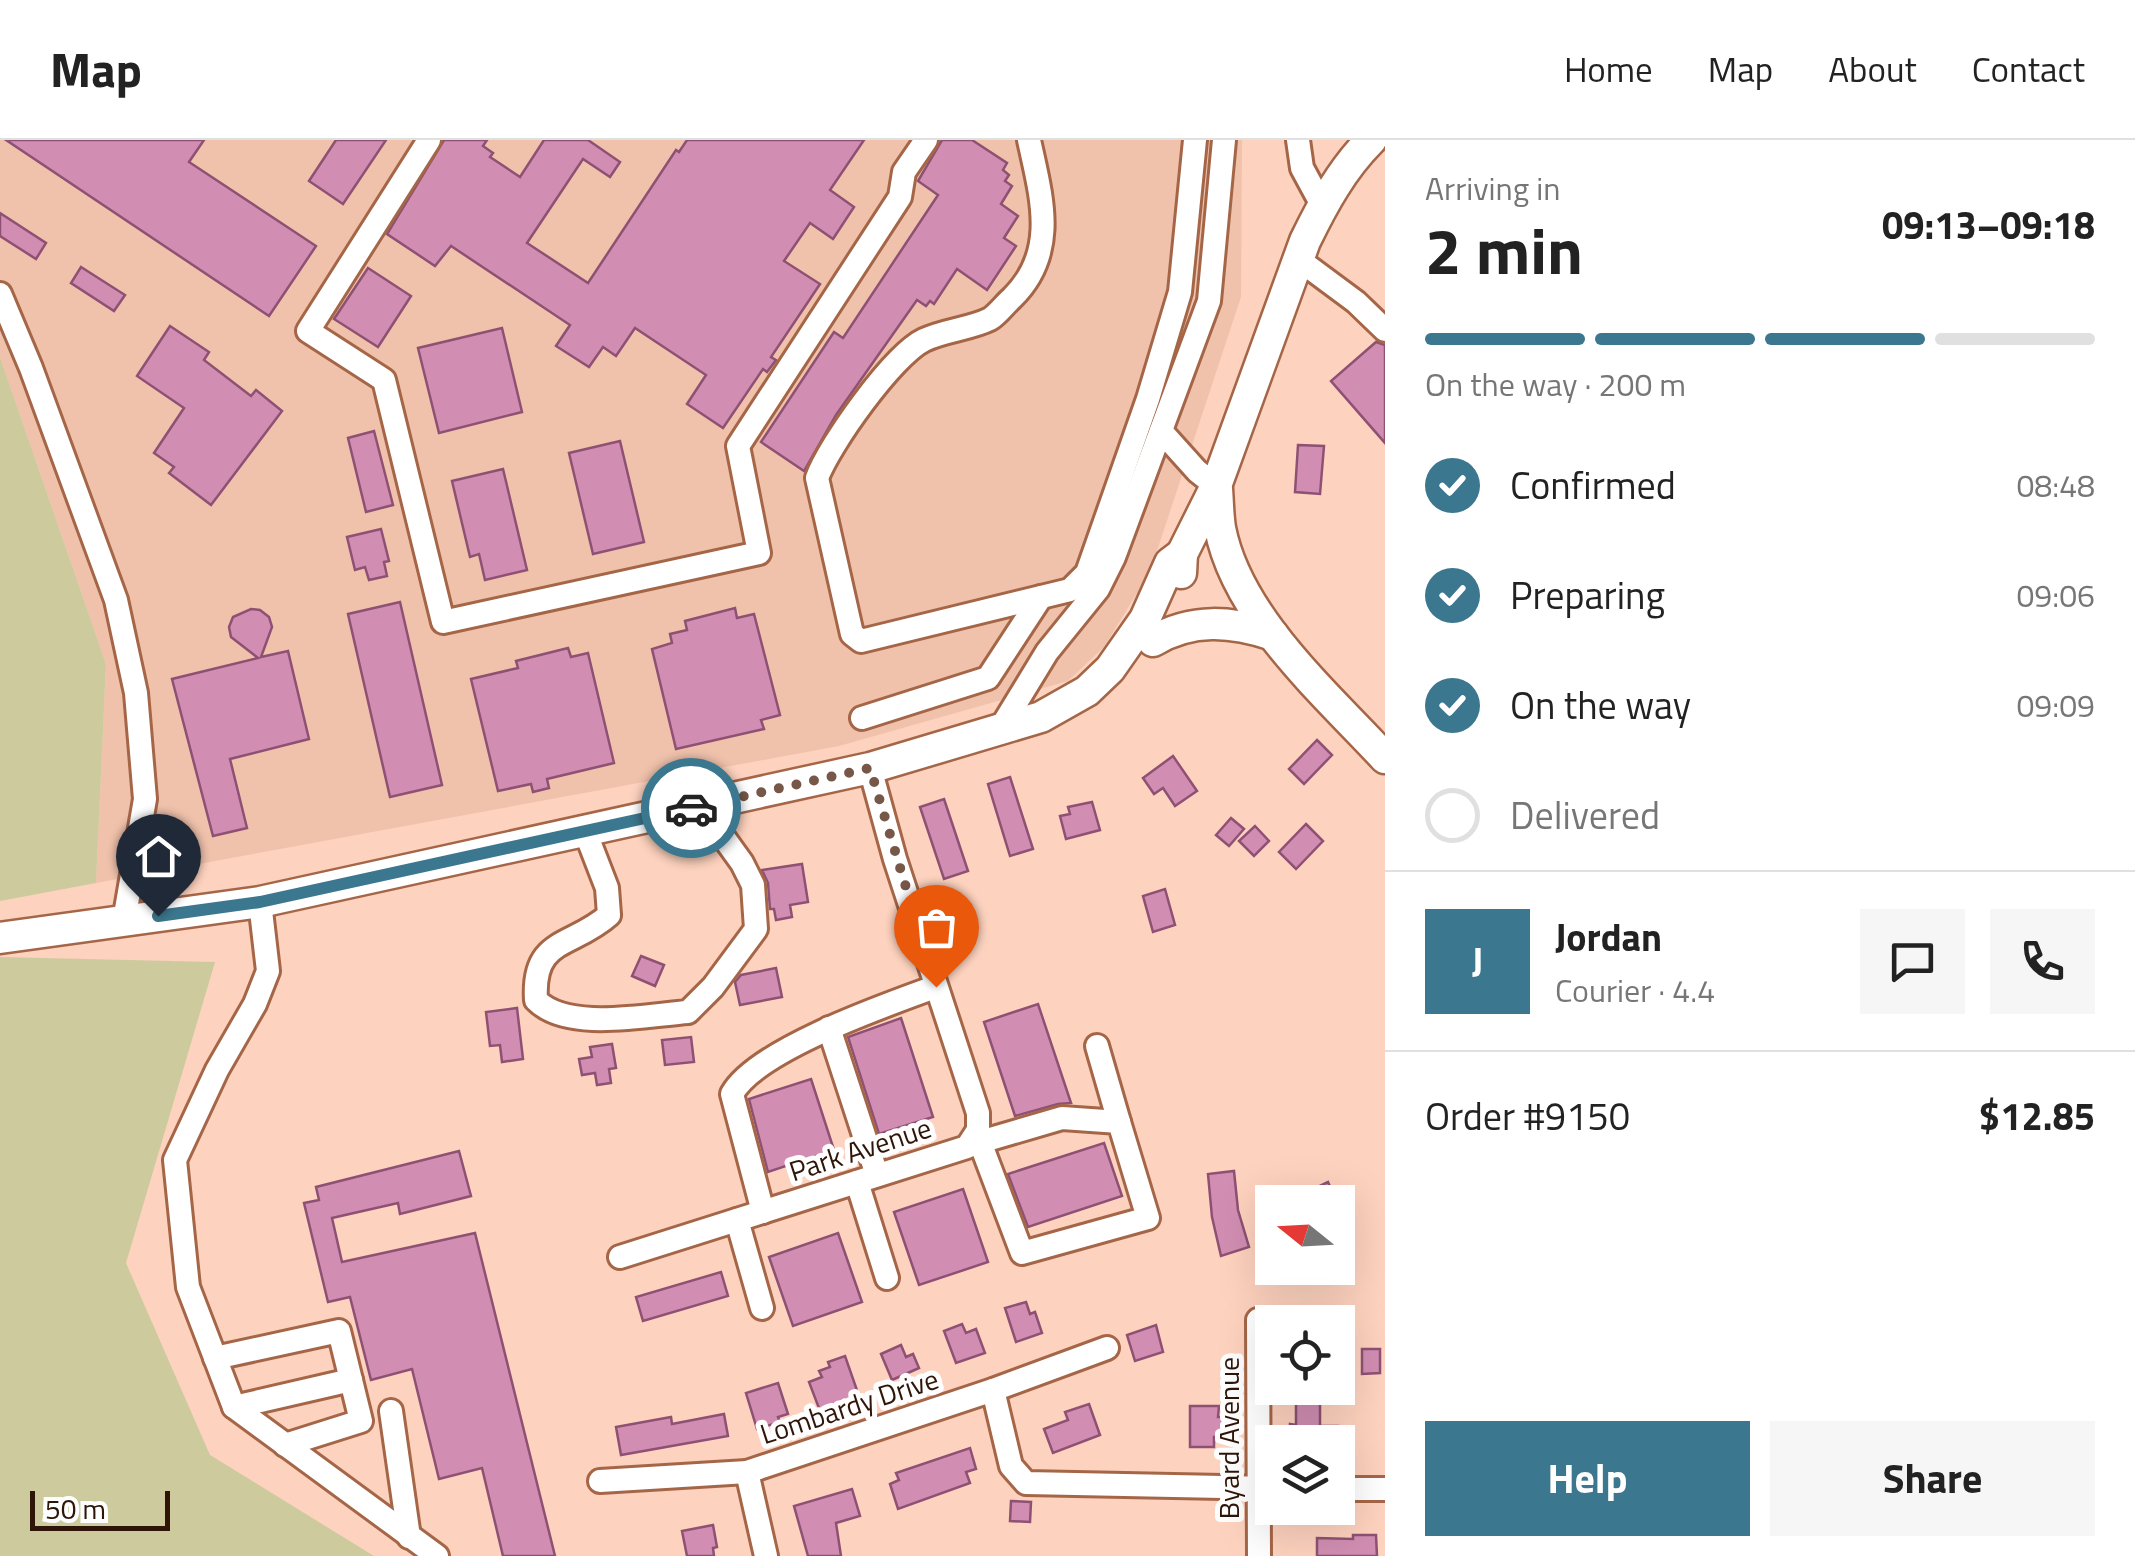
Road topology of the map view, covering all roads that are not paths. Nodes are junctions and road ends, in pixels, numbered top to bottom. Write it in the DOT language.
graph roads {
  1 [pos="429,140"];
  2 [pos="926,140"];
  3 [pos="1029,140"];
  4 [pos="1195,140"];
  5 [pos="1224,140"];
  6 [pos="1298,140"];
  7 [pos="1371,140"];
  8 [pos="1322,205"];
  9 [pos="1298,259"];
  10 [pos="0,294"];
  11 [pos="1385,330"];
  12 [pos="1161,431"];
  13 [pos="1216,486"];
  14 [pos="1182,554"];
  15 [pos="1041,598"];
  16 [pos="1273,635"];
  17 [pos="1153,641"];
  18 [pos="1041,717"];
  19 [pos="862,718"];
  20 [pos="1000,729"];
  21 [pos="1385,758"];
  22 [pos="870,768"];
  23 [pos="710,804"];
  24 [pos="586,831"];
  25 [pos="260,902"];
  26 [pos="124,921"];
  27 [pos="0,938"];
  28 [pos="936,987"];
  29 [pos="829,1028"];
  30 [pos="1097,1046"];
  31 [pos="1118,1122"];
  32 [pos="979,1136"];
  33 [pos="867,1179"];
  34 [pos="763,1212"];
  35 [pos="737,1220"];
  36 [pos="620,1257"];
  37 [pos="887,1278"];
  38 [pos="762,1308"];
  39 [pos="1107,1348"];
  40 [pos="216,1358"];
  41 [pos="352,1380"];
  42 [pos="992,1390"];
  43 [pos="234,1407"];
  44 [pos="392,1411"];
  45 [pos="284,1445"];
  46 [pos="748,1472"];
  47 [pos="600,1482"];
  48 [pos="1255,1488"];
  49 [pos="1355,1488"];
  50 [pos="1385,1489"];
  51 [pos="1262,1525"];
  52 [pos="409,1537"];
  53 [pos="437,1556"];
  54 [pos="766,1556"];
  55 [pos="1259,1556"];
  1 -- 2 [label="street"];
  3 -- 15 [label="street"];
  4 -- 15 [label="street"];
  5 -- 12 [label="street"];
  6 -- 8 [label="street"];
  7 -- 8 [label="main road"];
  8 -- 9 [label="main road"];
  9 -- 11 [label="street"];
  9 -- 13 [label="main road"];
  10 -- 26 [label="street"];
  12 -- 13 [label="street"];
  12 -- 20 [label="street"];
  13 -- 14 [label="main road"];
  13 -- 16 [label="main road"];
  14 -- 17 [label="main road"];
  14 -- 18 [label="main road"];
  15 -- 19 [label="street"];
  16 -- 17 [label="main road"];
  16 -- 21 [label="main road"];
  17 -- 18 [label="main road"];
  18 -- 20 [label="main road"];
  20 -- 22 [label="main road"];
  22 -- 23 [label="main road"];
  22 -- 28 [label="street"];
  23 -- 24 [label="main road"];
  23 -- 24 [label="street"];
  24 -- 25 [label="main road"];
  25 -- 26 [label="main road"];
  25 -- 40 [label="street"];
  26 -- 27 [label="main road"];
  28 -- 29 [label="street"];
  28 -- 32 [label="street"];
  29 -- 33 [label="street"];
  29 -- 34 [label="street"];
  30 -- 31 [label="street"];
  31 -- 32 [label="street, Park Avenue"];
  31 -- 32 [label="street"];
  32 -- 33 [label="street, Park Avenue"];
  33 -- 34 [label="street, Park Avenue"];
  33 -- 37 [label="street"];
  34 -- 35 [label="street, Park Avenue"];
  35 -- 36 [label="street, Park Avenue"];
  35 -- 38 [label="street"];
  39 -- 42 [label="street, Lombardy Drive"];
  40 -- 41 [label="street"];
  40 -- 43 [label="street"];
  41 -- 43 [label="street"];
  41 -- 45 [label="street"];
  42 -- 46 [label="street, Lombardy Drive"];
  42 -- 48 [label="street"];
  43 -- 45 [label="street"];
  44 -- 52 [label="street"];
  45 -- 52 [label="street"];
  46 -- 47 [label="street, Lombardy Drive"];
  46 -- 54 [label="street"];
  49 -- 50 [label="street"];
  51 -- 55 [label="street, Byard Avenue"];
  52 -- 53 [label="street"];
}
